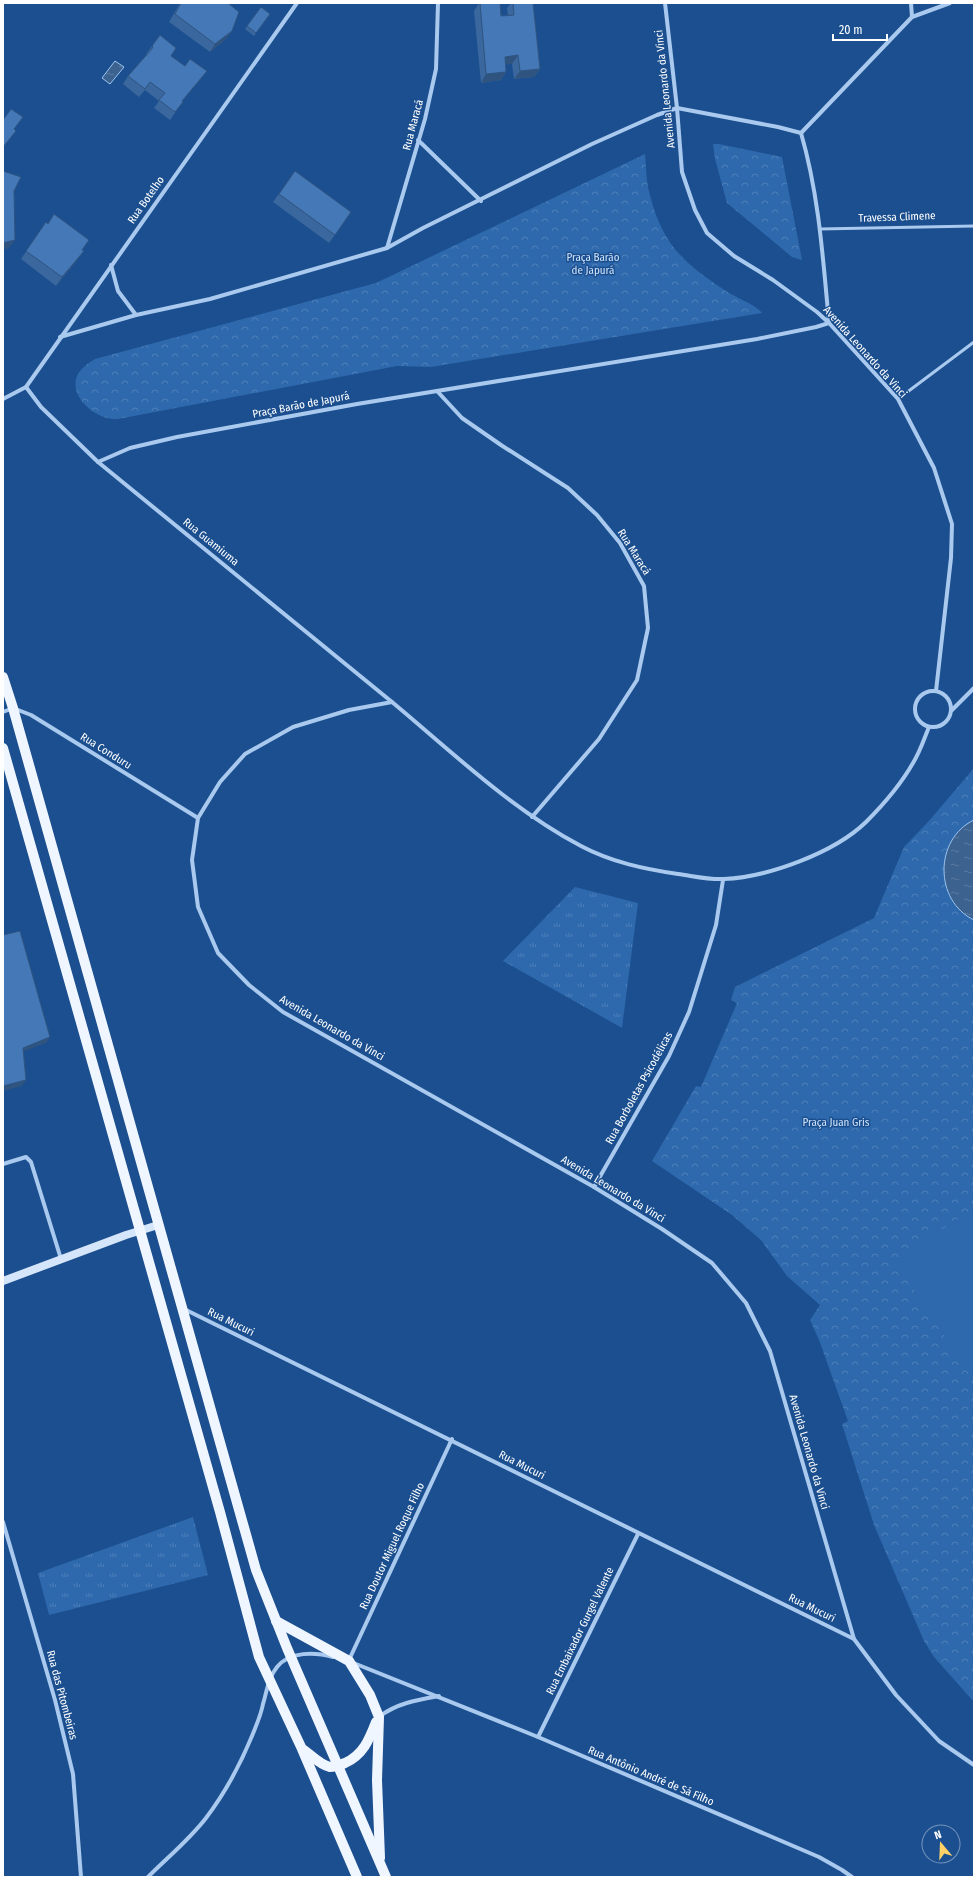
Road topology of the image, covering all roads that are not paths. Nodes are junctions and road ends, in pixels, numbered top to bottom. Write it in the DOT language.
graph roads {
  1 [pos="297,3"];
  2 [pos="438,3"];
  3 [pos="665,3"];
  4 [pos="911,3"];
  5 [pos="950,3"];
  6 [pos="912,17"];
  7 [pos="677,108"];
  8 [pos="801,133"];
  9 [pos="418,140"];
  10 [pos="481,201"];
  11 [pos="974,226"];
  12 [pos="820,229"];
  13 [pos="387,248"];
  14 [pos="111,265"];
  15 [pos="136,316"];
  16 [pos="829,323"];
  17 [pos="60,336"];
  18 [pos="974,342"];
  19 [pos="26,387"];
  20 [pos="437,391"];
  21 [pos="898,398"];
  22 [pos="3,399"];
  23 [pos="98,462"];
  24 [pos="3,677"];
  25 [pos="974,688"];
  26 [pos="936,691"];
  27 [pos="392,702"];
  28 [pos="14,708"];
  29 [pos="952,710"];
  30 [pos="3,712"];
  31 [pos="929,727"];
  32 [pos="3,748"];
  33 [pos="198,818"];
  34 [pos="532,818"];
  35 [pos="723,880"];
  36 [pos="3,1164"];
  37 [pos="594,1187"];
  38 [pos="158,1225"];
  39 [pos="140,1231"];
  40 [pos="61,1260"];
  41 [pos="3,1282"];
  42 [pos="182,1308"];
  43 [pos="452,1439"];
  44 [pos="3,1522"];
  45 [pos="638,1534"];
  46 [pos="276,1621"];
  47 [pos="854,1639"];
  48 [pos="291,1657"];
  49 [pos="349,1661"];
  50 [pos="269,1680"];
  51 [pos="439,1696"];
  52 [pos="379,1717"];
  53 [pos="538,1737"];
  54 [pos="302,1749"];
  55 [pos="338,1765"];
  56 [pos="974,1765"];
  57 [pos="380,1864"];
  58 [pos="81,1877"];
  59 [pos="148,1877"];
  60 [pos="357,1877"];
  61 [pos="386,1877"];
  62 [pos="852,1877"];
  1 -- 14 [label="street, Rua Botelho"];
  2 -- 9 [label="street, Rua Maracá"];
  3 -- 7 [label="street, Avenida Leonardo da Vinci"];
  4 -- 6 [label="street"];
  5 -- 6 [label="street"];
  6 -- 8 [label="street"];
  7 -- 8 [label="street"];
  7 -- 10 [label="street"];
  7 -- 16 [label="street, Avenida Leonardo da Vinci"];
  8 -- 12 [label="street"];
  9 -- 10 [label="street"];
  9 -- 13 [label="street, Rua Maracá"];
  10 -- 13 [label="street"];
  11 -- 12 [label="lane, Travessa Climene"];
  12 -- 16 [label="street"];
  13 -- 15 [label="street"];
  14 -- 15 [label="street"];
  14 -- 17 [label="street, Rua Botelho"];
  15 -- 17 [label="street"];
  16 -- 20 [label="street, Praça Barão de Japurá"];
  16 -- 21 [label="street, Avenida Leonardo da Vinci"];
  17 -- 19 [label="street, Rua Botelho"];
  18 -- 21 [label="lane"];
  19 -- 22 [label="street, Rua Botelho"];
  19 -- 23 [label="street, Rua Guamiuma"];
  20 -- 23 [label="street, Praça Barão de Japurá"];
  20 -- 34 [label="street, Rua Maracá"];
  21 -- 26 [label="street, Avenida Leonardo da Vinci"];
  23 -- 27 [label="street, Rua Guamiuma"];
  24 -- 28 [label="main road"];
  25 -- 29 [label="street"];
  26 -- 29 [label="street"];
  26 -- 31 [label="street"];
  27 -- 33 [label="street, Avenida Leonardo da Vinci"];
  27 -- 34 [label="street"];
  28 -- 30 [label="street"];
  28 -- 33 [label="street, Rua Conduru"];
  28 -- 38 [label="main road"];
  29 -- 31 [label="street"];
  31 -- 35 [label="street"];
  32 -- 39 [label="main road"];
  33 -- 37 [label="street, Avenida Leonardo da Vinci"];
  34 -- 35 [label="street"];
  35 -- 37 [label="street, Rua Borboletas Psicodélicas"];
  36 -- 40 [label="street"];
  37 -- 47 [label="street, Avenida Leonardo da Vinci"];
  38 -- 39 [label="street"];
  38 -- 42 [label="main road"];
  39 -- 40 [label="street"];
  39 -- 50 [label="main road"];
  40 -- 41 [label="street"];
  42 -- 43 [label="street, Rua Mucuri"];
  42 -- 46 [label="main road"];
  43 -- 45 [label="street, Rua Mucuri"];
  43 -- 49 [label="street, Rua Doutor Miguel Roque Filho"];
  44 -- 58 [label="street, Rua das Pitombeiras"];
  45 -- 47 [label="street, Rua Mucuri"];
  45 -- 53 [label="street, Rua Embaixador Gurgel Valente"];
  46 -- 48 [label="main road"];
  46 -- 49 [label="main road"];
  47 -- 56 [label="street, Avenida Leonardo da Vinci"];
  48 -- 49 [label="street, Rua Antônio André de Sá Filho"];
  48 -- 50 [label="street, Rua Antônio André de Sá Filho"];
  48 -- 55 [label="main road"];
  49 -- 51 [label="street, Rua Antônio André de Sá Filho"];
  49 -- 52 [label="main road"];
  50 -- 54 [label="main road"];
  50 -- 59 [label="street"];
  51 -- 52 [label="street"];
  51 -- 53 [label="street, Rua Antônio André de Sá Filho"];
  52 -- 55 [label="main road"];
  52 -- 57 [label="main road"];
  53 -- 62 [label="street, Rua Antônio André de Sá Filho"];
  54 -- 55 [label="main road"];
  54 -- 60 [label="main road"];
  55 -- 57 [label="main road"];
  57 -- 61 [label="main road"];
}
